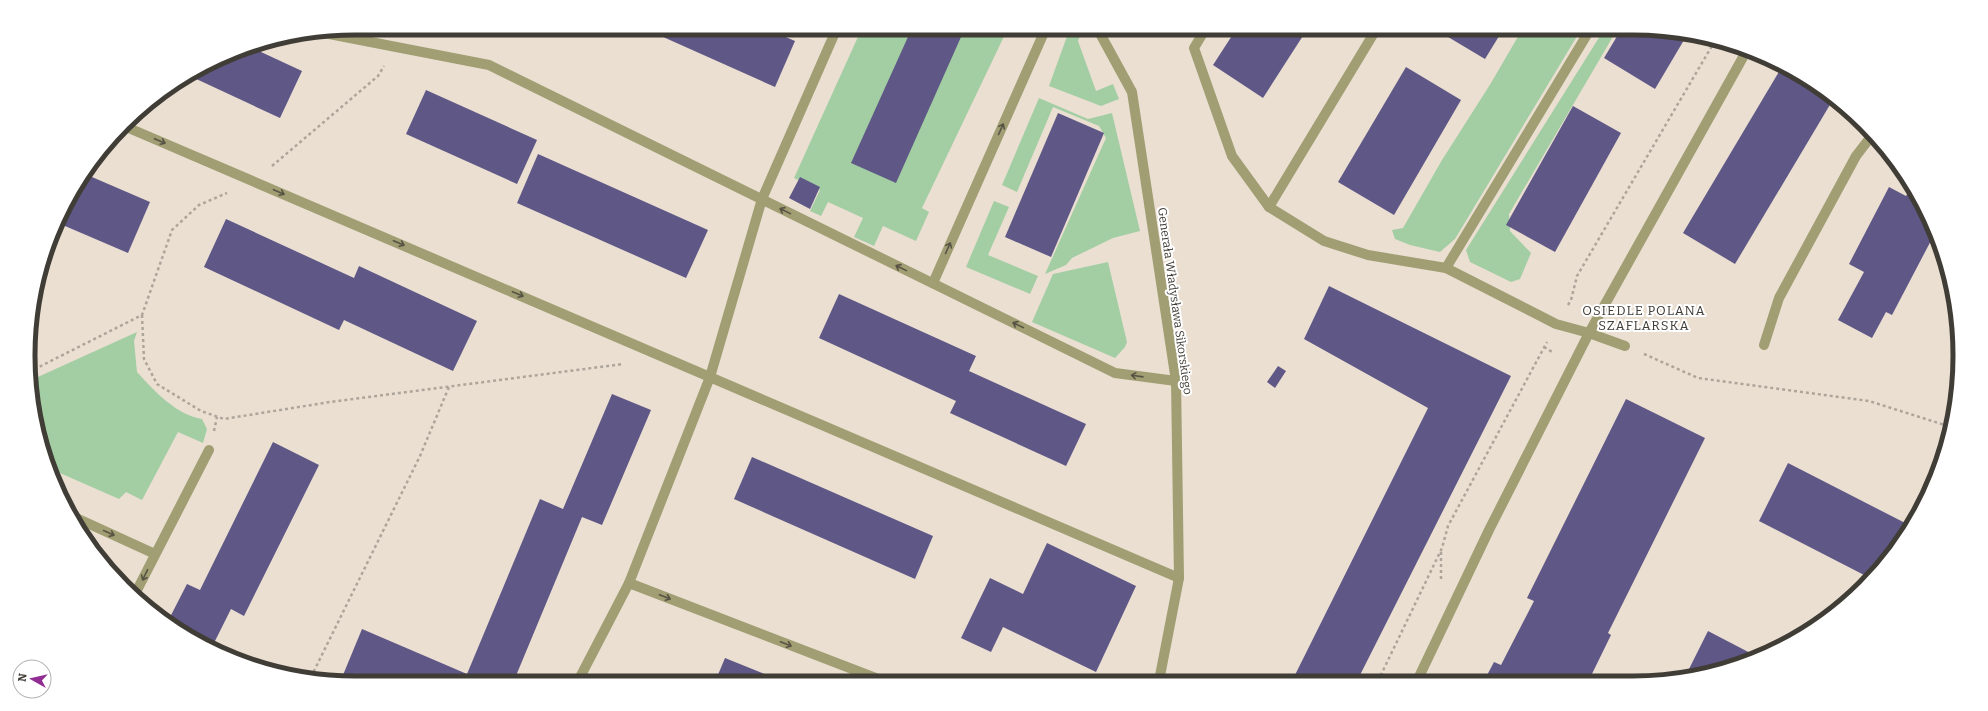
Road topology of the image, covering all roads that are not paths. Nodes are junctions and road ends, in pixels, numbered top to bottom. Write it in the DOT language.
graph roads {
  1 [pos="834,35"];
  2 [pos="1043,35"];
  3 [pos="1101,35"];
  4 [pos="1202,35"];
  5 [pos="1373,35"];
  6 [pos="1587,35"];
  7 [pos="339,36"];
  8 [pos="1744,55"];
  9 [pos="130,128"];
  10 [pos="1869,139"];
  11 [pos="762,199"];
  12 [pos="1270,207"];
  13 [pos="1446,268"];
  14 [pos="933,283"];
  15 [pos="1589,333"];
  16 [pos="1764,345"];
  17 [pos="1625,346"];
  18 [pos="710,377"];
  19 [pos="1176,381"];
  20 [pos="209,450"];
  21 [pos="80,520"];
  22 [pos="155,554"];
  23 [pos="1179,578"];
  24 [pos="629,583"];
  25 [pos="137,590"];
  26 [pos="580,676"];
  27 [pos="870,676"];
  28 [pos="1160,676"];
  29 [pos="1419,676"];
  1 -- 11 [label="street"];
  14 -- 2 [label="street, one-way"];
  3 -- 19 [label="street, Generała Władysława Sikorskiego"];
  4 -- 12 [label="street"];
  5 -- 12 [label="street"];
  6 -- 13 [label="street"];
  7 -- 11 [label="street"];
  8 -- 15 [label="street"];
  9 -- 18 [label="street, one-way"];
  10 -- 16 [label="street"];
  14 -- 11 [label="street, one-way"];
  11 -- 18 [label="street"];
  12 -- 13 [label="street"];
  13 -- 15 [label="street"];
  19 -- 14 [label="street, one-way"];
  15 -- 17 [label="street"];
  15 -- 29 [label="street"];
  18 -- 23 [label="street"];
  18 -- 24 [label="street"];
  19 -- 23 [label="street, Generała Władysława Sikorskiego"];
  20 -- 22 [label="street"];
  21 -- 22 [label="street, one-way"];
  22 -- 25 [label="street, one-way"];
  23 -- 28 [label="street, Generała Władysława Sikorskiego"];
  24 -- 26 [label="street"];
  24 -- 27 [label="street, one-way"];
}
